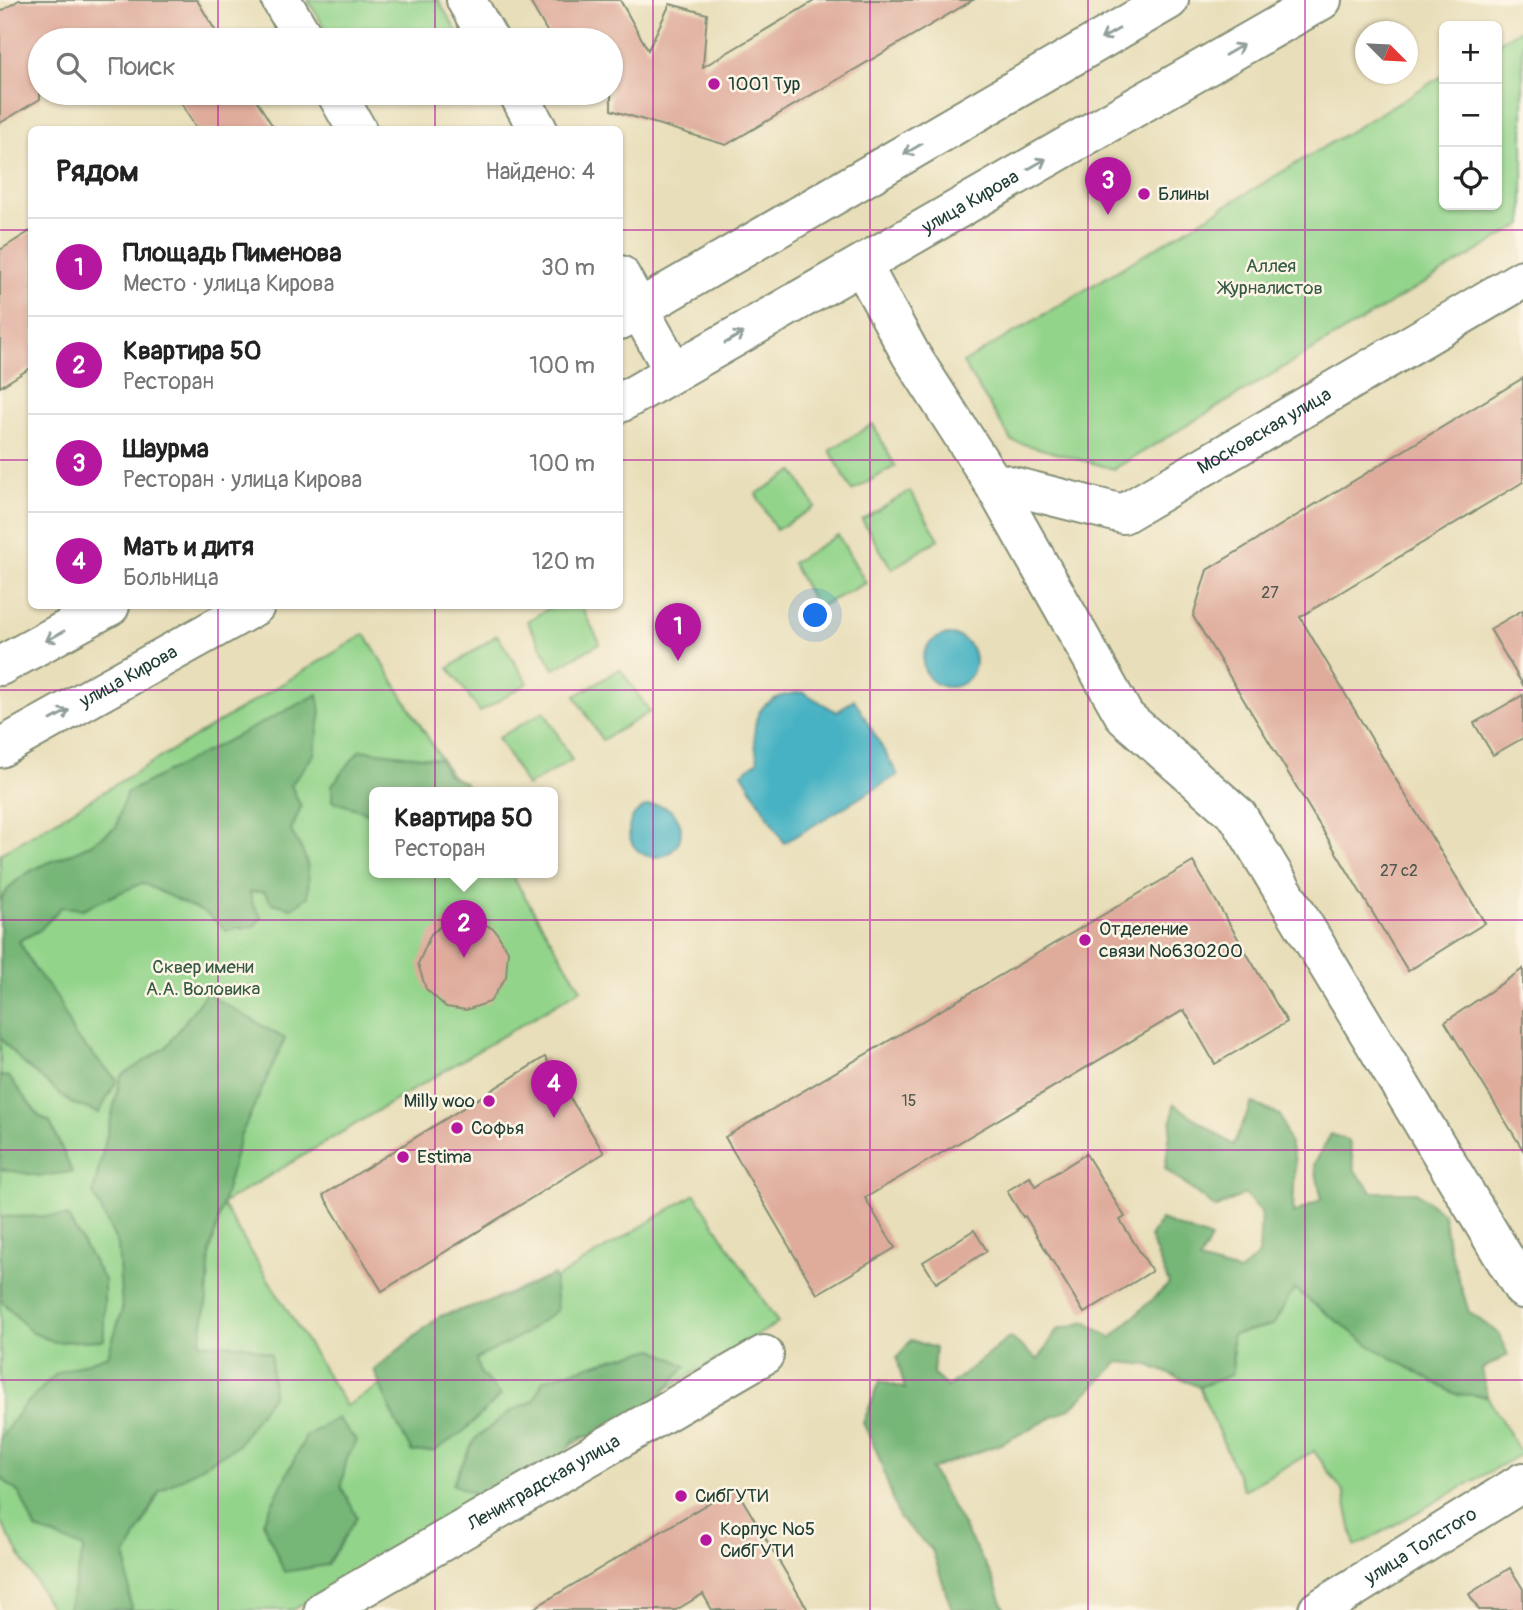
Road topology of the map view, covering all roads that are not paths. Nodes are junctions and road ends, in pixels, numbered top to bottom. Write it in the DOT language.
graph roads {
  1 [pos="281,0"];
  2 [pos="466,0"];
  3 [pos="1168,0"];
  4 [pos="1322,0"];
  5 [pos="298,28"];
  6 [pos="482,28"];
  7 [pos="342,105"];
  8 [pos="524,105"];
  9 [pos="355,126"];
  10 [pos="536,126"];
  11 [pos="862,265"];
  12 [pos="1523,279"];
  13 [pos="623,288"];
  14 [pos="629,314"];
  15 [pos="674,372"];
  16 [pos="623,401"];
  17 [pos="992,481"];
  18 [pos="104,609"];
  19 [pos="251,609"];
  20 [pos="0,666"];
  21 [pos="0,748"];
  22 [pos="1523,1289"];
  23 [pos="764,1355"];
  24 [pos="1523,1482"];
  25 [pos="324,1610"];
  26 [pos="1318,1610"];
  1 -- 5 [label="street"];
  2 -- 6 [label="street"];
  3 -- 14 [label="street, one-way"];
  11 -- 4 [label="street, улица Кирова, one-way"];
  7 -- 9 [label="street"];
  8 -- 10 [label="street"];
  15 -- 11 [label="street, улица Кирова, one-way"];
  11 -- 17 [label="street"];
  12 -- 17 [label="street, Московская улица"];
  13 -- 14 [label="street"];
  14 -- 15 [label="street"];
  15 -- 16 [label="street, улица Кирова"];
  17 -- 22 [label="street"];
  18 -- 20 [label="street, one-way"];
  21 -- 19 [label="street, улица Кирова, one-way"];
  23 -- 25 [label="street, Ленинградская улица"];
  24 -- 26 [label="street, улица Толстого"];
}
